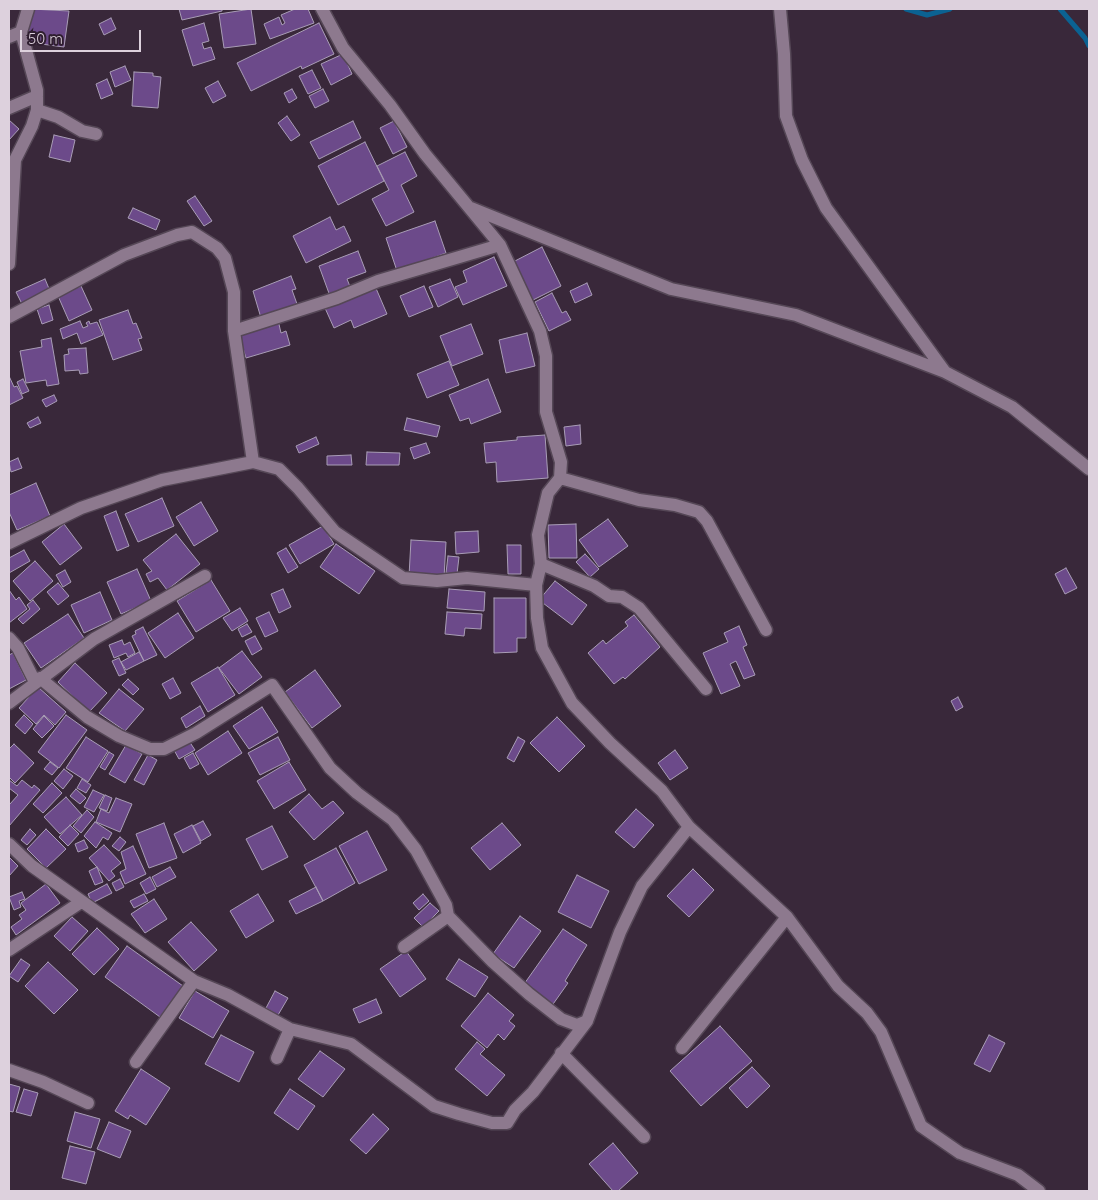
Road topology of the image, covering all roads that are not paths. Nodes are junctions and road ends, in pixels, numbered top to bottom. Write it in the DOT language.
graph roads {
  1 [pos="28,9"];
  2 [pos="322,9"];
  3 [pos="780,9"];
  4 [pos="21,32"];
  5 [pos="9,37"];
  6 [pos="37,96"];
  7 [pos="9,108"];
  8 [pos="37,110"];
  9 [pos="96,134"];
  10 [pos="471,208"];
  11 [pos="500,245"];
  12 [pos="9,264"];
  13 [pos="9,317"];
  14 [pos="234,331"];
  15 [pos="945,372"];
  16 [pos="253,462"];
  17 [pos="1089,469"];
  18 [pos="560,478"];
  19 [pos="9,543"];
  20 [pos="541,564"];
  21 [pos="204,576"];
  22 [pos="536,585"];
  23 [pos="766,630"];
  24 [pos="9,638"];
  25 [pos="38,680"];
  26 [pos="706,689"];
  27 [pos="9,703"];
  28 [pos="689,827"];
  29 [pos="9,844"];
  30 [pos="81,902"];
  31 [pos="448,916"];
  32 [pos="788,917"];
  33 [pos="404,947"];
  34 [pos="9,950"];
  35 [pos="194,981"];
  36 [pos="587,1021"];
  37 [pos="290,1029"];
  38 [pos="682,1048"];
  39 [pos="561,1052"];
  40 [pos="277,1058"];
  41 [pos="136,1062"];
  42 [pos="9,1070"];
  43 [pos="88,1103"];
  44 [pos="644,1137"];
  45 [pos="1039,1191"];
  1 -- 4 [label="street"];
  2 -- 10 [label="street"];
  3 -- 15 [label="street"];
  4 -- 5 [label="street"];
  4 -- 6 [label="street"];
  6 -- 7 [label="street"];
  6 -- 8 [label="street"];
  8 -- 9 [label="street"];
  8 -- 12 [label="street"];
  10 -- 11 [label="street"];
  10 -- 15 [label="street"];
  11 -- 14 [label="street"];
  11 -- 18 [label="street"];
  13 -- 14 [label="street"];
  14 -- 16 [label="street"];
  15 -- 17 [label="street"];
  16 -- 19 [label="street"];
  16 -- 22 [label="street"];
  18 -- 20 [label="street"];
  18 -- 23 [label="street"];
  20 -- 22 [label="street"];
  20 -- 26 [label="street"];
  21 -- 25 [label="street"];
  22 -- 28 [label="street"];
  24 -- 25 [label="street"];
  25 -- 27 [label="street"];
  25 -- 31 [label="street"];
  28 -- 32 [label="street"];
  28 -- 36 [label="street"];
  29 -- 30 [label="street"];
  30 -- 34 [label="street"];
  30 -- 35 [label="street"];
  31 -- 33 [label="street"];
  31 -- 36 [label="street"];
  32 -- 38 [label="street"];
  32 -- 45 [label="street"];
  35 -- 37 [label="street"];
  35 -- 41 [label="street"];
  36 -- 39 [label="street"];
  37 -- 39 [label="street"];
  37 -- 40 [label="street"];
  39 -- 44 [label="street"];
  42 -- 43 [label="street"];
}
